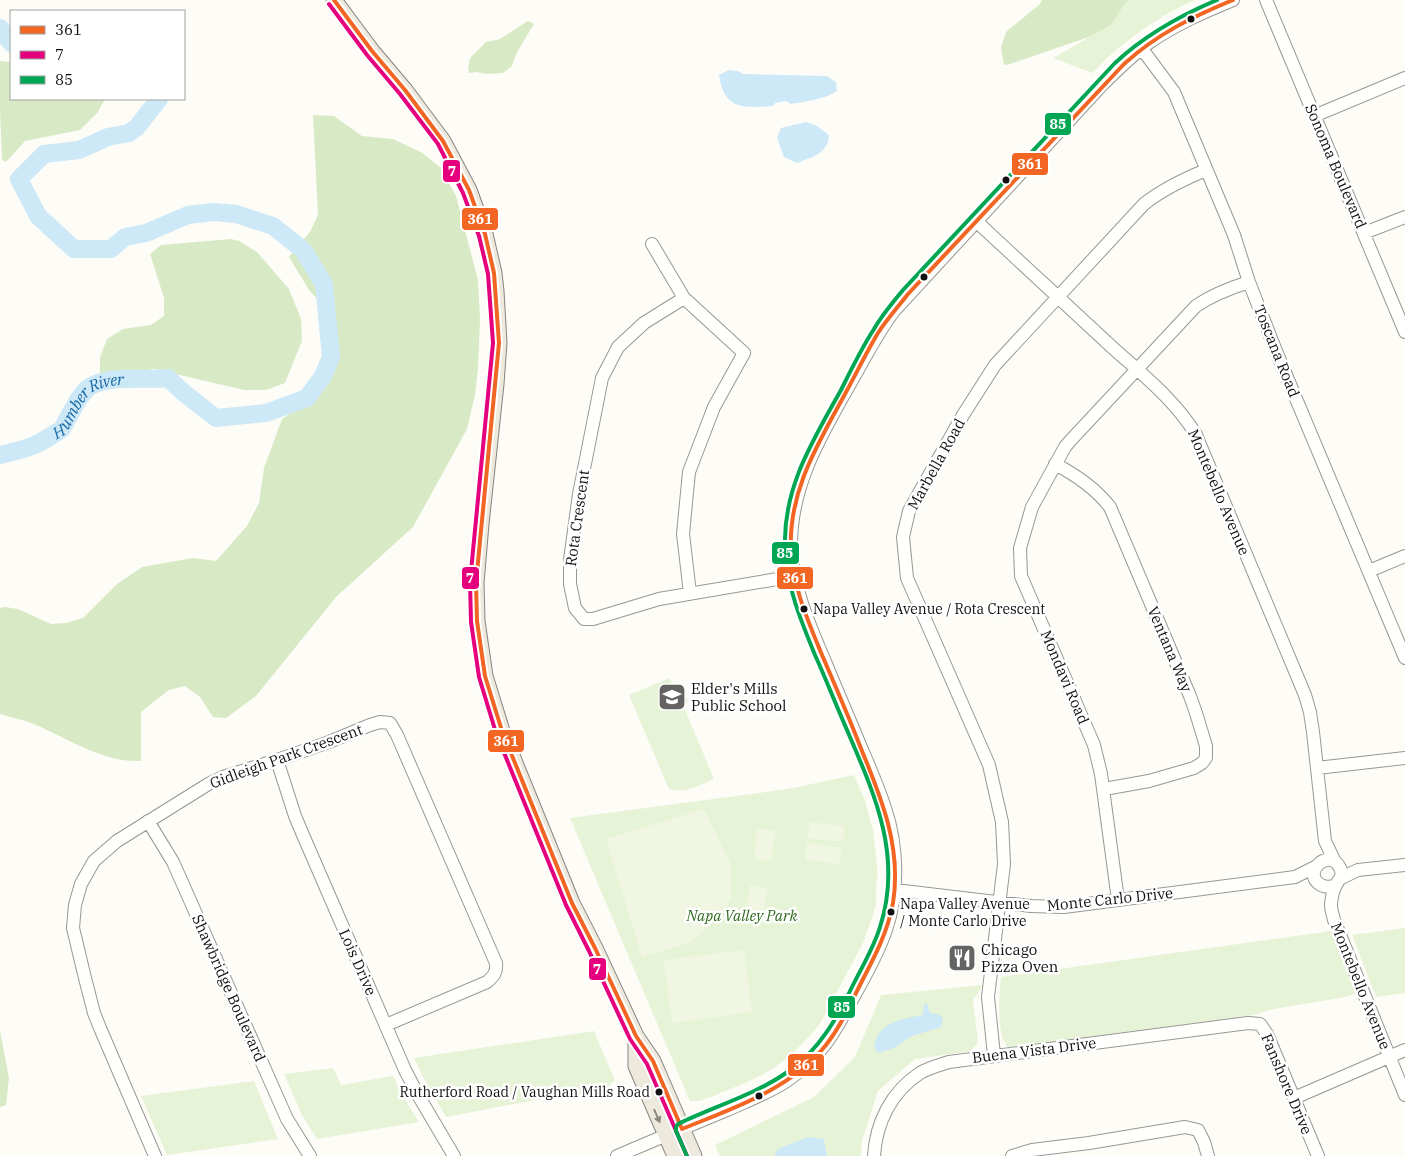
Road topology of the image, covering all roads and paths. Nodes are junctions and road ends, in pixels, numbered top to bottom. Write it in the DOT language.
graph roads {
  1 [pos="334,0"];
  2 [pos="1233,0"];
  3 [pos="1266,0"];
  4 [pos="1142,49"];
  5 [pos="1405,78"];
  6 [pos="1314,116"];
  7 [pos="1206,170"];
  8 [pos="1405,216"];
  9 [pos="976,221"];
  10 [pos="1364,233"];
  11 [pos="652,244"];
  12 [pos="1249,282"];
  13 [pos="1058,296"];
  14 [pos="684,298"];
  15 [pos="1405,332"];
  16 [pos="1136,369"];
  17 [pos="1055,464"];
  18 [pos="1405,556"];
  19 [pos="1369,571"];
  20 [pos="795,576"];
  21 [pos="690,593"];
  22 [pos="1405,658"];
  23 [pos="1405,758"];
  24 [pos="278,760"];
  25 [pos="1317,768"];
  26 [pos="1104,789"];
  27 [pos="148,821"];
  28 [pos="1325,841"];
  29 [pos="1337,863"];
  30 [pos="1405,865"];
  31 [pos="1317,866"];
  32 [pos="1358,870"];
  33 [pos="1295,877"];
  34 [pos="1338,882"];
  35 [pos="1318,883"];
  36 [pos="895,890"];
  37 [pos="1118,900"];
  38 [pos="999,903"];
  39 [pos="1331,904"];
  40 [pos="1248,1023"];
  41 [pos="386,1025"];
  42 [pos="636,1036"];
  43 [pos="1405,1050"];
  44 [pos="994,1055"];
  45 [pos="1389,1057"];
  46 [pos="1405,1095"];
  47 [pos="1294,1098"];
  48 [pos="682,1129"];
  49 [pos="666,1135"];
  50 [pos="155,1156"];
  51 [pos="310,1156"];
  52 [pos="454,1156"];
  53 [pos="617,1156"];
  54 [pos="675,1156"];
  55 [pos="694,1156"];
  56 [pos="874,1156"];
  57 [pos="1012,1156"];
  58 [pos="1208,1156"];
  59 [pos="1318,1156"];
  1 -- 42 [label="main road"];
  2 -- 4 [label="street"];
  3 -- 6 [label="street, Sonoma Boulevard"];
  4 -- 7 [label="street, Toscana Road"];
  4 -- 9 [label="street"];
  5 -- 6 [label="street"];
  6 -- 10 [label="street, Sonoma Boulevard"];
  7 -- 12 [label="street, Toscana Road"];
  7 -- 13 [label="street, Marbella Road"];
  8 -- 10 [label="street"];
  9 -- 13 [label="street, Montebello Avenue"];
  9 -- 20 [label="street"];
  10 -- 15 [label="street, Sonoma Boulevard"];
  11 -- 14 [label="street"];
  12 -- 16 [label="street, Mondavi Road"];
  12 -- 19 [label="street, Toscana Road"];
  13 -- 16 [label="street, Montebello Avenue"];
  13 -- 38 [label="street, Marbella Road"];
  14 -- 21 [label="street"];
  14 -- 21 [label="street, Rota Crescent"];
  16 -- 17 [label="street, Mondavi Road"];
  16 -- 25 [label="street, Montebello Avenue"];
  17 -- 26 [label="street, Mondavi Road"];
  17 -- 26 [label="street, Ventana Way"];
  18 -- 19 [label="street"];
  19 -- 22 [label="street, Toscana Road"];
  20 -- 21 [label="street, Rota Crescent"];
  20 -- 36 [label="street"];
  23 -- 25 [label="street"];
  24 -- 27 [label="street, Gidleigh Park Crescent"];
  24 -- 41 [label="street, Lois Drive"];
  24 -- 41 [label="street, Gidleigh Park Crescent"];
  25 -- 28 [label="street, Montebello Avenue"];
  26 -- 37 [label="street, Mondavi Road"];
  27 -- 50 [label="street, Gidleigh Park Crescent"];
  27 -- 51 [label="street, Shawbridge Boulevard"];
  28 -- 29 [label="street, Montebello Avenue"];
  28 -- 31 [label="street, Montebello Avenue"];
  29 -- 31 [label="street"];
  29 -- 32 [label="street"];
  29 -- 34 [label="street"];
  30 -- 32 [label="street"];
  31 -- 33 [label="street, Monte Carlo Drive"];
  31 -- 35 [label="street"];
  32 -- 34 [label="street"];
  33 -- 35 [label="street, Monte Carlo Drive"];
  33 -- 37 [label="street, Monte Carlo Drive"];
  34 -- 35 [label="street"];
  34 -- 39 [label="street, Montebello Avenue"];
  35 -- 39 [label="street, Montebello Avenue"];
  36 -- 38 [label="street, Monte Carlo Drive"];
  36 -- 48 [label="street"];
  37 -- 38 [label="street, Monte Carlo Drive"];
  38 -- 44 [label="street, Marbella Road"];
  39 -- 45 [label="street, Montebello Avenue"];
  40 -- 44 [label="street, Buena Vista Drive"];
  40 -- 47 [label="street, Fanshore Drive"];
  41 -- 52 [label="street, Lois Drive"];
  42 -- 48 [label="main road"];
  42 -- 49 [label="main road, one-way"];
  43 -- 45 [label="street"];
  44 -- 56 [label="street, Buena Vista Drive"];
  45 -- 46 [label="street, Montebello Avenue"];
  45 -- 47 [label="street"];
  47 -- 59 [label="street, Fanshore Drive"];
  48 -- 49 [label="street"];
  48 -- 55 [label="main road"];
  49 -- 53 [label="street"];
  49 -- 54 [label="main road"];
  57 -- 58 [label="street"];
}
